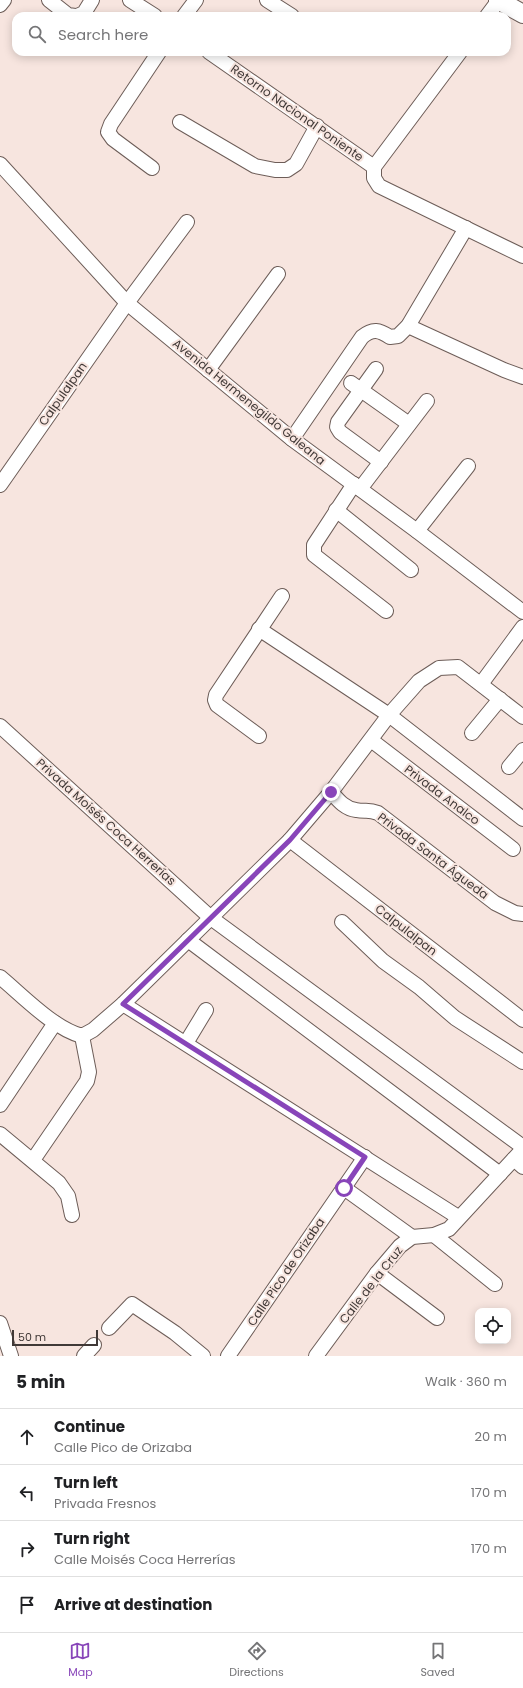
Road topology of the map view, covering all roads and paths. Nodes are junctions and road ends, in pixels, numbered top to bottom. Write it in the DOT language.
graph roads {
  1 [pos="4,0"];
  2 [pos="49,0"];
  3 [pos="92,0"];
  4 [pos="130,0"];
  5 [pos="196,0"];
  6 [pos="267,0"];
  7 [pos="498,0"];
  8 [pos="0,5"];
  9 [pos="64,12"];
  10 [pos="85,12"];
  11 [pos="149,12"];
  12 [pos="187,12"];
  13 [pos="286,12"];
  14 [pos="490,12"];
  15 [pos="523,14"];
  16 [pos="156,56"];
  17 [pos="215,56"];
  18 [pos="457,56"];
  19 [pos="180,122"];
  20 [pos="317,126"];
  21 [pos="0,164"];
  22 [pos="374,167"];
  23 [pos="152,168"];
  24 [pos="187,222"];
  25 [pos="466,228"];
  26 [pos="523,256"];
  27 [pos="278,274"];
  28 [pos="127,303"];
  29 [pos="408,326"];
  30 [pos="376,369"];
  31 [pos="208,370"];
  32 [pos="523,377"];
  33 [pos="356,387"];
  34 [pos="427,401"];
  35 [pos="409,424"];
  36 [pos="292,439"];
  37 [pos="381,462"];
  38 [pos="468,466"];
  39 [pos="0,485"];
  40 [pos="357,486"];
  41 [pos="336,510"];
  42 [pos="417,531"];
  43 [pos="411,570"];
  44 [pos="282,596"];
  45 [pos="386,611"];
  46 [pos="523,612"];
  47 [pos="523,627"];
  48 [pos="259,629"];
  49 [pos="481,684"];
  50 [pos="500,699"];
  51 [pos="389,715"];
  52 [pos="523,717"];
  53 [pos="0,726"];
  54 [pos="472,733"];
  55 [pos="259,736"];
  56 [pos="371,740"];
  57 [pos="523,750"];
  58 [pos="509,767"];
  59 [pos="331,792"];
  60 [pos="523,819"];
  61 [pos="290,840"];
  62 [pos="513,849"];
  63 [pos="523,914"];
  64 [pos="211,918"];
  65 [pos="342,922"];
  66 [pos="188,940"];
  67 [pos="0,977"];
  68 [pos="123,1004"];
  69 [pos="206,1010"];
  70 [pos="523,1020"];
  71 [pos="55,1023"];
  72 [pos="82,1036"];
  73 [pos="186,1043"];
  74 [pos="523,1062"];
  75 [pos="0,1105"];
  76 [pos="0,1134"];
  77 [pos="521,1156"];
  78 [pos="365,1157"];
  79 [pos="33,1160"];
  80 [pos="500,1174"];
  81 [pos="344,1188"];
  82 [pos="72,1215"];
  83 [pos="458,1217"];
  84 [pos="434,1235"];
  85 [pos="412,1237"];
  86 [pos="377,1273"];
  87 [pos="495,1284"];
  88 [pos="437,1318"];
  89 [pos="0,1323"];
  90 [pos="109,1328"];
  91 [pos="94,1345"];
  92 [pos="11,1356"];
  93 [pos="84,1356"];
  94 [pos="203,1356"];
  95 [pos="228,1356"];
  96 [pos="316,1356"];
  1 -- 8 [label="street"];
  2 -- 9 [label="street"];
  3 -- 10 [label="street"];
  4 -- 11 [label="street"];
  5 -- 12 [label="street"];
  6 -- 13 [label="street"];
  7 -- 14 [label="street"];
  7 -- 15 [label="main road"];
  16 -- 23 [label="street"];
  17 -- 20 [label="street, Retorno Nacional Poniente"];
  18 -- 22 [label="street"];
  19 -- 20 [label="street"];
  20 -- 22 [label="street, Retorno Nacional Poniente"];
  21 -- 28 [label="street, Avenida Hermenegildo Galeana"];
  22 -- 25 [label="street, Retorno Nacional Poniente"];
  24 -- 28 [label="street, Calpulalpan"];
  25 -- 26 [label="street, Retorno Nacional Poniente"];
  25 -- 29 [label="street"];
  27 -- 31 [label="street"];
  28 -- 31 [label="street, Avenida Hermenegildo Galeana"];
  28 -- 39 [label="street, Calpulalpan"];
  29 -- 32 [label="street"];
  29 -- 36 [label="street"];
  30 -- 33 [label="street"];
  31 -- 36 [label="street, Avenida Hermenegildo Galeana"];
  33 -- 35 [label="street"];
  33 -- 37 [label="street"];
  34 -- 35 [label="street"];
  35 -- 37 [label="street"];
  36 -- 40 [label="street, Avenida Hermenegildo Galeana"];
  37 -- 40 [label="street"];
  38 -- 42 [label="street"];
  40 -- 41 [label="street"];
  40 -- 42 [label="street, Avenida Hermenegildo Galeana"];
  41 -- 43 [label="street"];
  41 -- 45 [label="street"];
  42 -- 46 [label="street, Avenida Hermenegildo Galeana"];
  44 -- 48 [label="street"];
  47 -- 49 [label="street"];
  48 -- 51 [label="street"];
  48 -- 55 [label="street"];
  49 -- 50 [label="street"];
  49 -- 51 [label="street"];
  50 -- 52 [label="street"];
  50 -- 54 [label="street"];
  51 -- 56 [label="street"];
  51 -- 60 [label="street"];
  53 -- 64 [label="street, Privada Moisés Coca Herrerías"];
  56 -- 59 [label="street"];
  56 -- 62 [label="street, Privada Analco"];
  57 -- 58 [label="street"];
  59 -- 61 [label="street"];
  59 -- 63 [label="street, Privada Santa Águeda"];
  61 -- 64 [label="street"];
  61 -- 70 [label="street, Calpulalpan"];
  64 -- 66 [label="street"];
  64 -- 77 [label="street, Privada Moisés Coca Herrerías"];
  65 -- 74 [label="street"];
  66 -- 68 [label="street"];
  66 -- 80 [label="street"];
  67 -- 71 [label="street"];
  68 -- 72 [label="street"];
  68 -- 73 [label="street"];
  69 -- 73 [label="street"];
  71 -- 72 [label="street"];
  71 -- 75 [label="street"];
  72 -- 79 [label="street"];
  73 -- 78 [label="street"];
  76 -- 79 [label="street"];
  77 -- 80 [label="street, Calle de la Cruz"];
  78 -- 81 [label="street, Calle Pico de Orizaba"];
  78 -- 83 [label="street"];
  79 -- 82 [label="street"];
  80 -- 83 [label="street, Calle de la Cruz"];
  81 -- 85 [label="street"];
  81 -- 95 [label="street, Calle Pico de Orizaba"];
  83 -- 84 [label="street, Calle de la Cruz"];
  84 -- 85 [label="street, Calle de la Cruz"];
  84 -- 87 [label="street"];
  85 -- 86 [label="street, Calle de la Cruz"];
  86 -- 88 [label="street"];
  86 -- 96 [label="street, Calle de la Cruz"];
  89 -- 92 [label="street"];
  90 -- 94 [label="street"];
  91 -- 93 [label="street"];
}
